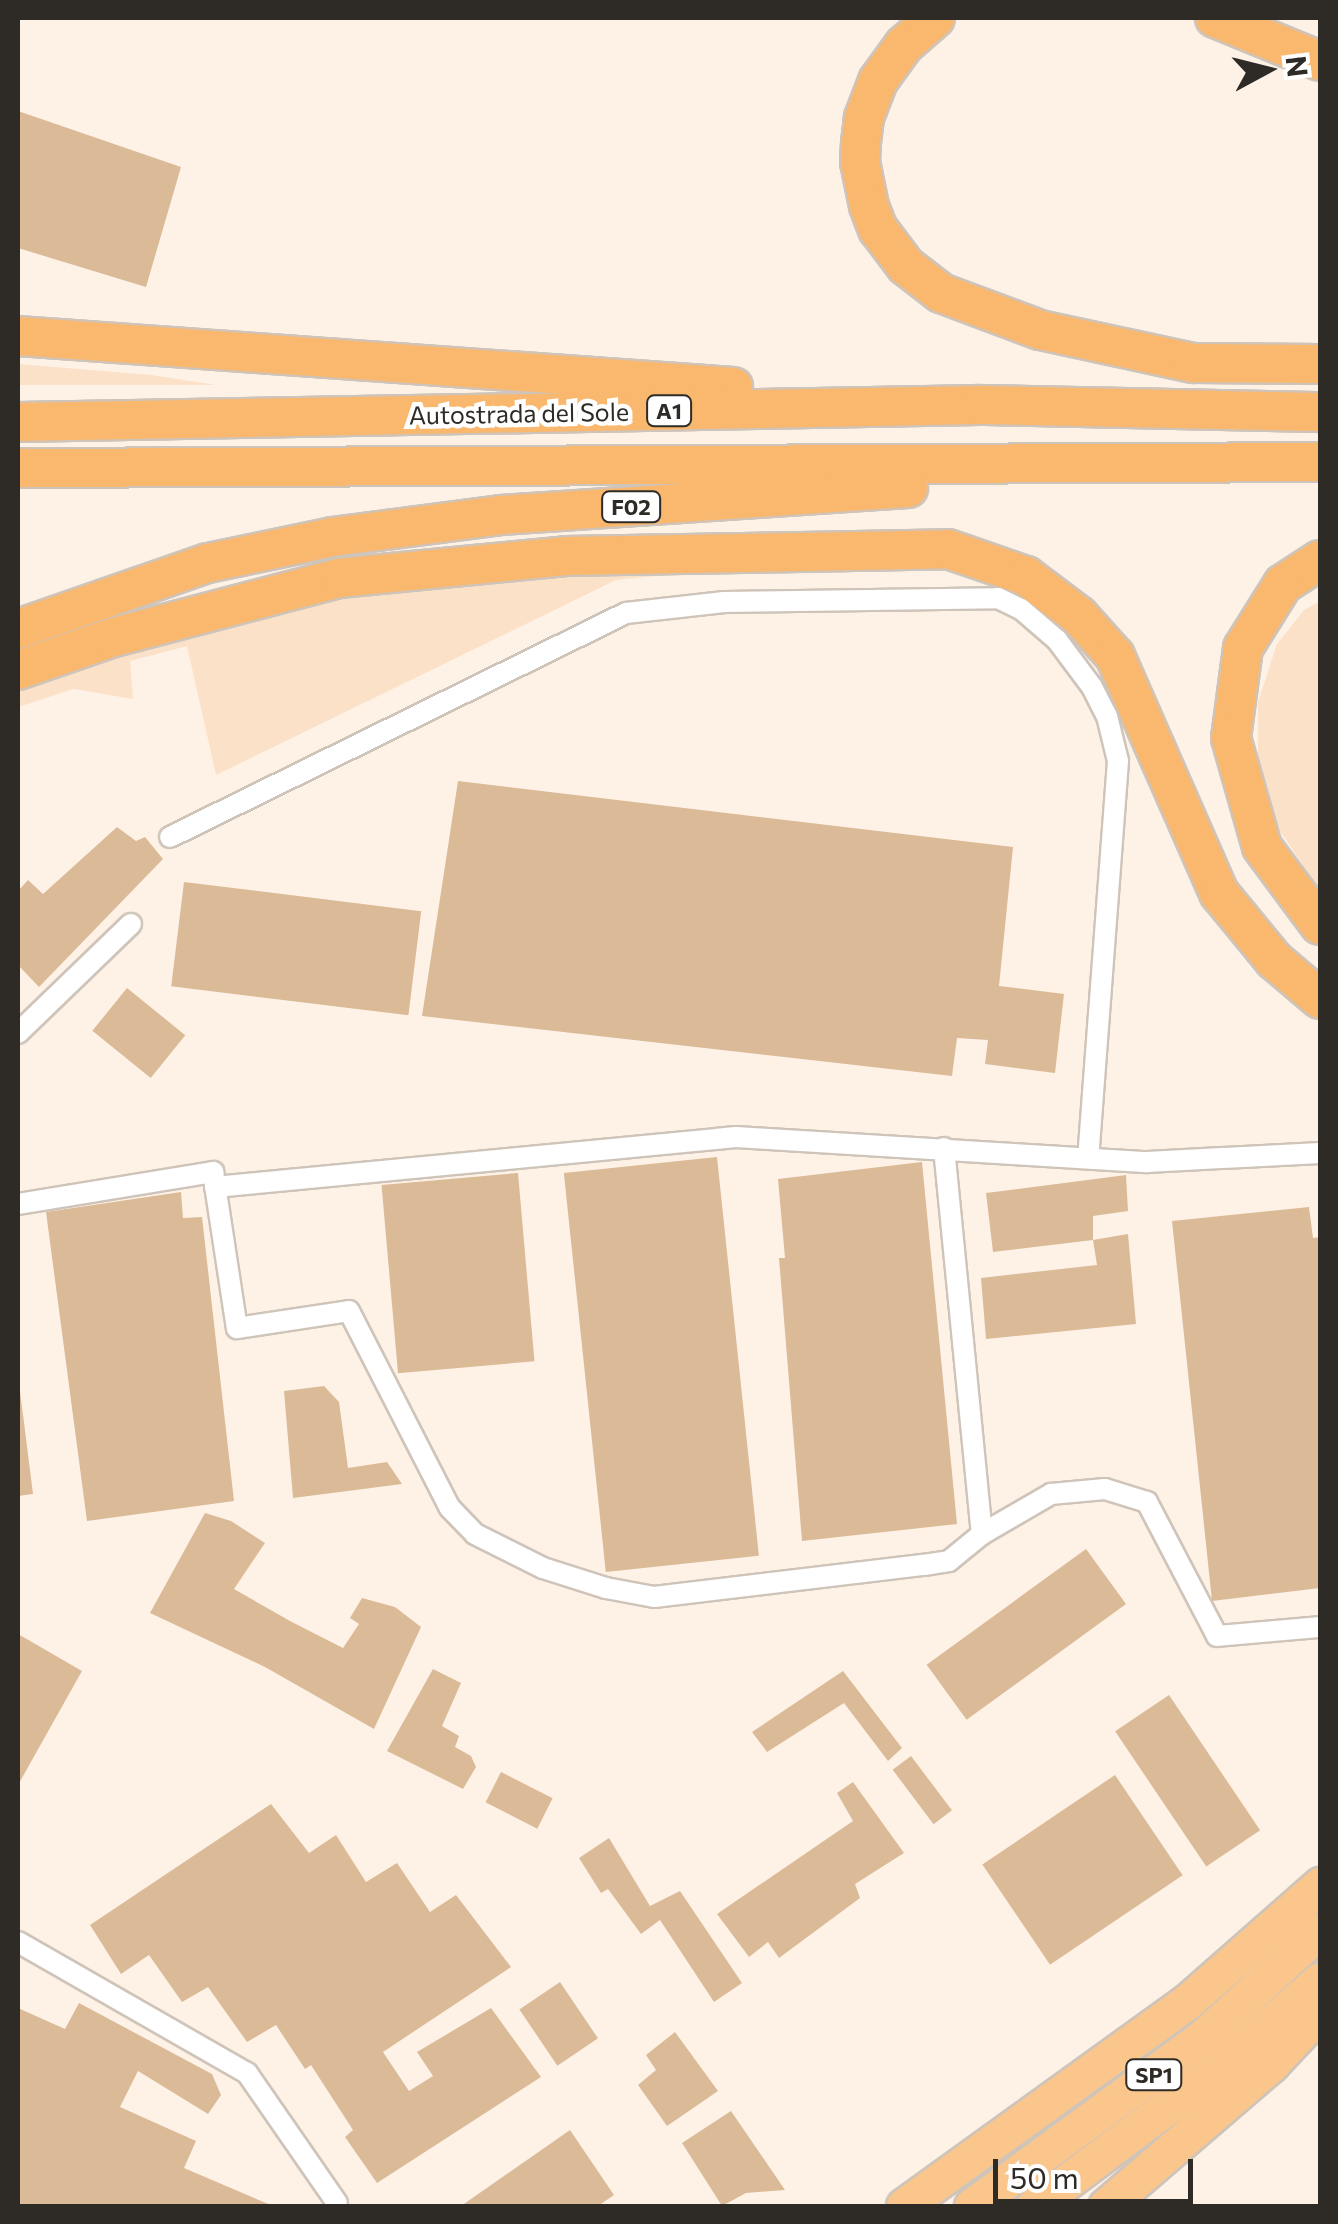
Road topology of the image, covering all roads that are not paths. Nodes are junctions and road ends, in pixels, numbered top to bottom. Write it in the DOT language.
graph roads {
  1 [pos="935,18"];
  2 [pos="1215,18"];
  3 [pos="1320,61"];
  4 [pos="18,336"];
  5 [pos="1320,364"];
  6 [pos="980,405"];
  7 [pos="1320,412"];
  8 [pos="18,422"];
  9 [pos="1259,462"];
  10 [pos="1320,462"];
  11 [pos="18,468"];
  12 [pos="1320,560"];
  13 [pos="18,629"];
  14 [pos="18,670"];
  15 [pos="170,836"];
  16 [pos="132,924"];
  17 [pos="1320,924"];
  18 [pos="1320,999"];
  19 [pos="18,1033"];
  20 [pos="944,1148"];
  21 [pos="1320,1154"];
  22 [pos="1088,1158"];
  23 [pos="215,1186"];
  24 [pos="18,1204"];
  25 [pos="982,1534"];
  26 [pos="1320,1628"];
  27 [pos="1320,1885"];
  28 [pos="1320,1930"];
  29 [pos="18,1942"];
  30 [pos="1320,1980"];
  31 [pos="1320,2012"];
  32 [pos="337,2203"];
  33 [pos="904,2206"];
  34 [pos="972,2206"];
  35 [pos="1034,2206"];
  36 [pos="1106,2206"];
  1 -- 5 [label="highway"];
  2 -- 3 [label="highway"];
  4 -- 6 [label="highway"];
  6 -- 7 [label="highway, Autostrada del Sole / A1"];
  6 -- 8 [label="highway, Autostrada del Sole / A1"];
  9 -- 10 [label="highway"];
  9 -- 11 [label="highway"];
  9 -- 13 [label="highway, F02"];
  12 -- 17 [label="highway"];
  14 -- 18 [label="highway"];
  15 -- 22 [label="street"];
  16 -- 19 [label="street"];
  20 -- 22 [label="street"];
  20 -- 23 [label="street"];
  20 -- 25 [label="street"];
  21 -- 22 [label="street"];
  23 -- 24 [label="street"];
  23 -- 25 [label="street"];
  25 -- 26 [label="street"];
  27 -- 33 [label="highway"];
  28 -- 34 [label="highway, SP1"];
  29 -- 32 [label="street"];
  30 -- 35 [label="highway, SP1"];
  31 -- 36 [label="highway"];
}
